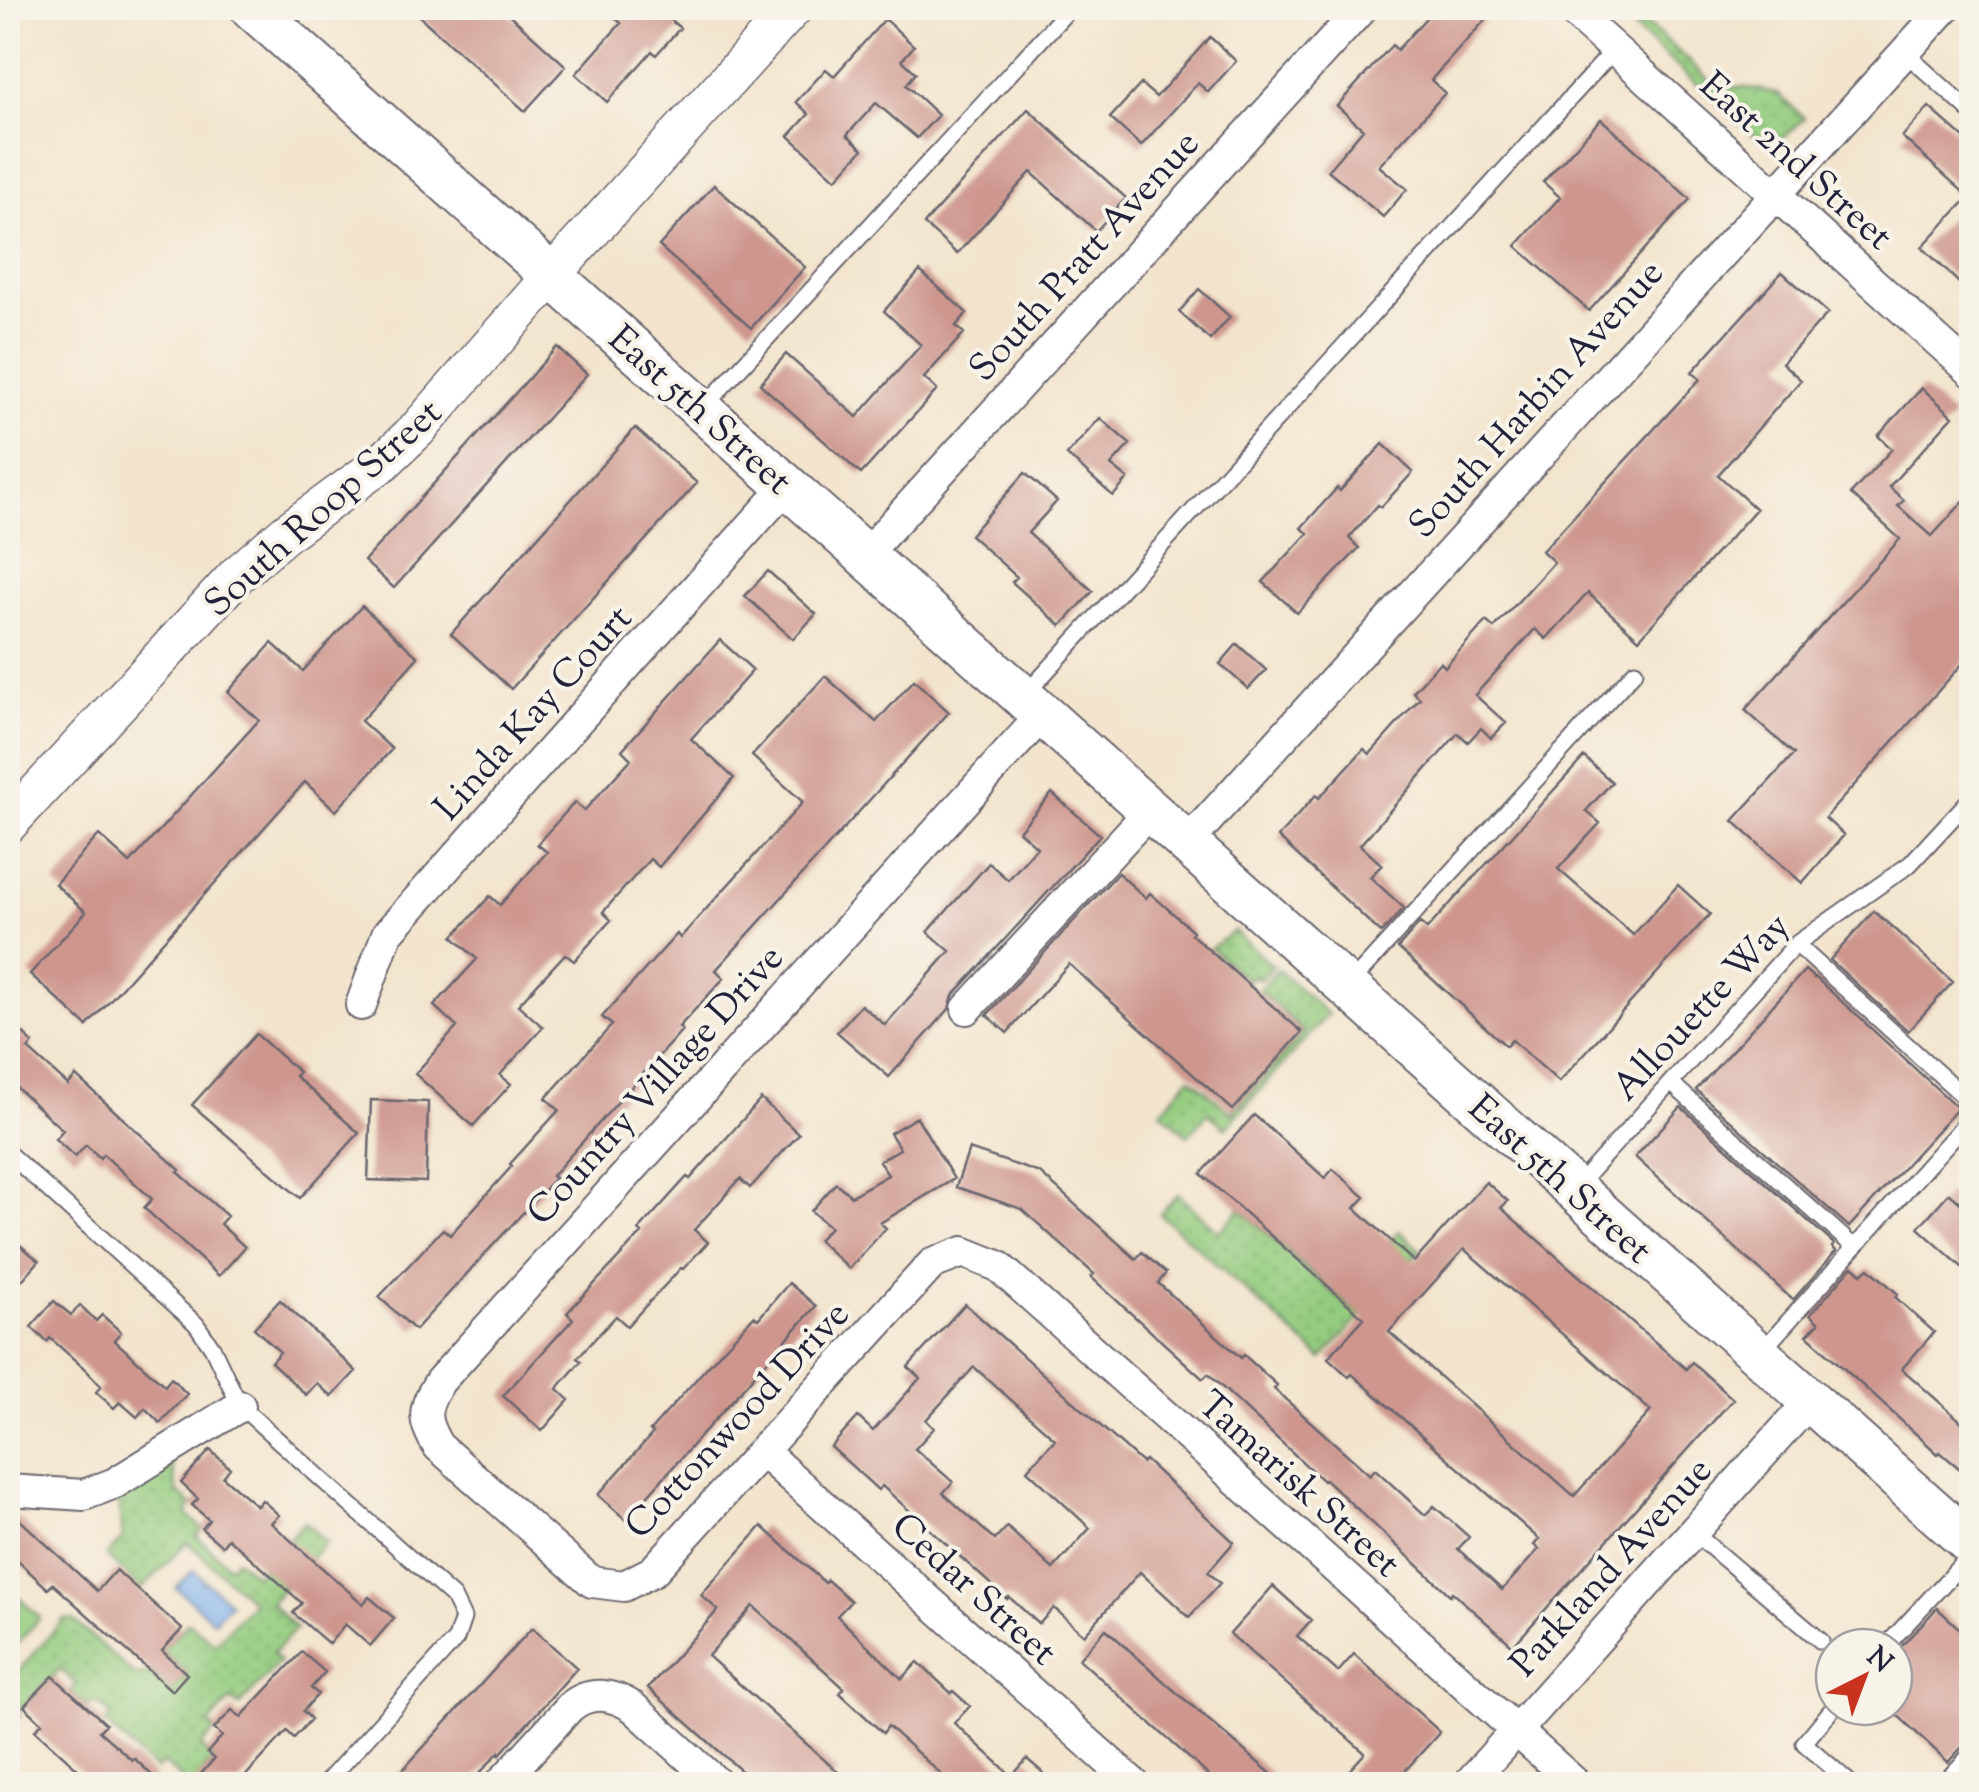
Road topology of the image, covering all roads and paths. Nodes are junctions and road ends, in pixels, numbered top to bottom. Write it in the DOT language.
graph roads {
  1 [pos="252,8"];
  2 [pos="793,8"];
  3 [pos="1070,8"];
  4 [pos="1362,8"];
  5 [pos="1569,8"];
  6 [pos="1945,8"];
  7 [pos="1615,49"];
  8 [pos="1904,52"];
  9 [pos="1972,113"];
  10 [pos="1774,194"];
  11 [pos="552,276"];
  12 [pos="1972,372"];
  13 [pos="702,410"];
  14 [pos="787,486"];
  15 [pos="864,556"];
  16 [pos="1635,671"];
  17 [pos="1033,705"];
  18 [pos="1972,797"];
  19 [pos="1150,811"];
  20 [pos="8,824"];
  21 [pos="1186,844"];
  22 [pos="1796,944"];
  23 [pos="1347,987"];
  24 [pos="361,1005"];
  25 [pos="967,1009"];
  26 [pos="1670,1083"];
  27 [pos="1972,1104"];
  28 [pos="1972,1116"];
  29 [pos="8,1153"];
  30 [pos="1574,1190"];
  31 [pos="1854,1248"];
  32 [pos="964,1252"];
  33 [pos="1759,1354"];
  34 [pos="1811,1400"];
  35 [pos="240,1406"];
  36 [pos="763,1452"];
  37 [pos="8,1490"];
  38 [pos="512,1511"];
  39 [pos="1694,1532"];
  40 [pos="1972,1549"];
  41 [pos="1903,1627"];
  42 [pos="1814,1635"];
  43 [pos="1817,1727"];
  44 [pos="1516,1731"];
  45 [pos="1972,1754"];
  46 [pos="8,1775"];
  47 [pos="19,1784"];
  48 [pos="325,1784"];
  49 [pos="500,1784"];
  50 [pos="718,1784"];
  51 [pos="1134,1784"];
  52 [pos="1468,1784"];
  53 [pos="1576,1784"];
  54 [pos="1851,1784"];
  55 [pos="1943,1784"];
  1 -- 11 [label="main road, East 5th Street"];
  2 -- 11 [label="street, South Roop Street"];
  3 -- 13 [label="lane"];
  4 -- 15 [label="street, South Pratt Avenue"];
  5 -- 7 [label="street, East 2nd Street"];
  6 -- 8 [label="street, South Harbin Avenue"];
  7 -- 10 [label="street, East 2nd Street"];
  7 -- 17 [label="lane"];
  8 -- 9 [label="lane"];
  8 -- 10 [label="street, South Harbin Avenue"];
  10 -- 12 [label="street, East 2nd Street"];
  10 -- 21 [label="street, South Harbin Avenue"];
  11 -- 13 [label="main road, East 5th Street"];
  11 -- 20 [label="street, South Roop Street"];
  13 -- 14 [label="main road, East 5th Street"];
  14 -- 15 [label="main road, East 5th Street"];
  14 -- 24 [label="street, Linda Kay Court"];
  15 -- 17 [label="main road, East 5th Street"];
  16 -- 23 [label="lane"];
  17 -- 19 [label="main road, East 5th Street"];
  17 -- 38 [label="street, Country Village Drive"];
  18 -- 22 [label="lane, Allouette Way"];
  19 -- 21 [label="main road, East 5th Street"];
  19 -- 25 [label="street"];
  21 -- 23 [label="main road, East 5th Street"];
  22 -- 26 [label="lane, Allouette Way"];
  22 -- 27 [label="lane"];
  23 -- 30 [label="main road, East 5th Street"];
  26 -- 30 [label="lane, Allouette Way"];
  26 -- 31 [label="lane"];
  28 -- 31 [label="lane"];
  29 -- 35 [label="lane"];
  30 -- 33 [label="main road, East 5th Street"];
  31 -- 33 [label="lane"];
  32 -- 36 [label="street, Cottonwood Drive"];
  32 -- 44 [label="street, Tamarisk Street"];
  33 -- 34 [label="main road, East 5th Street"];
  34 -- 39 [label="street, Parkland Avenue"];
  34 -- 40 [label="main road, East 5th Street"];
  35 -- 37 [label="street"];
  35 -- 48 [label="lane"];
  36 -- 38 [label="street, Cottonwood Drive"];
  36 -- 51 [label="street, Cedar Street"];
  39 -- 42 [label="lane"];
  39 -- 44 [label="street, Parkland Avenue"];
  40 -- 41 [label="lane"];
  43 -- 54 [label="lane"];
  44 -- 52 [label="street, Parkland Avenue"];
  44 -- 53 [label="street, Tamarisk Street"];
  45 -- 55 [label="lane"];
  46 -- 47 [label="lane"];
  49 -- 50 [label="street"];
}
